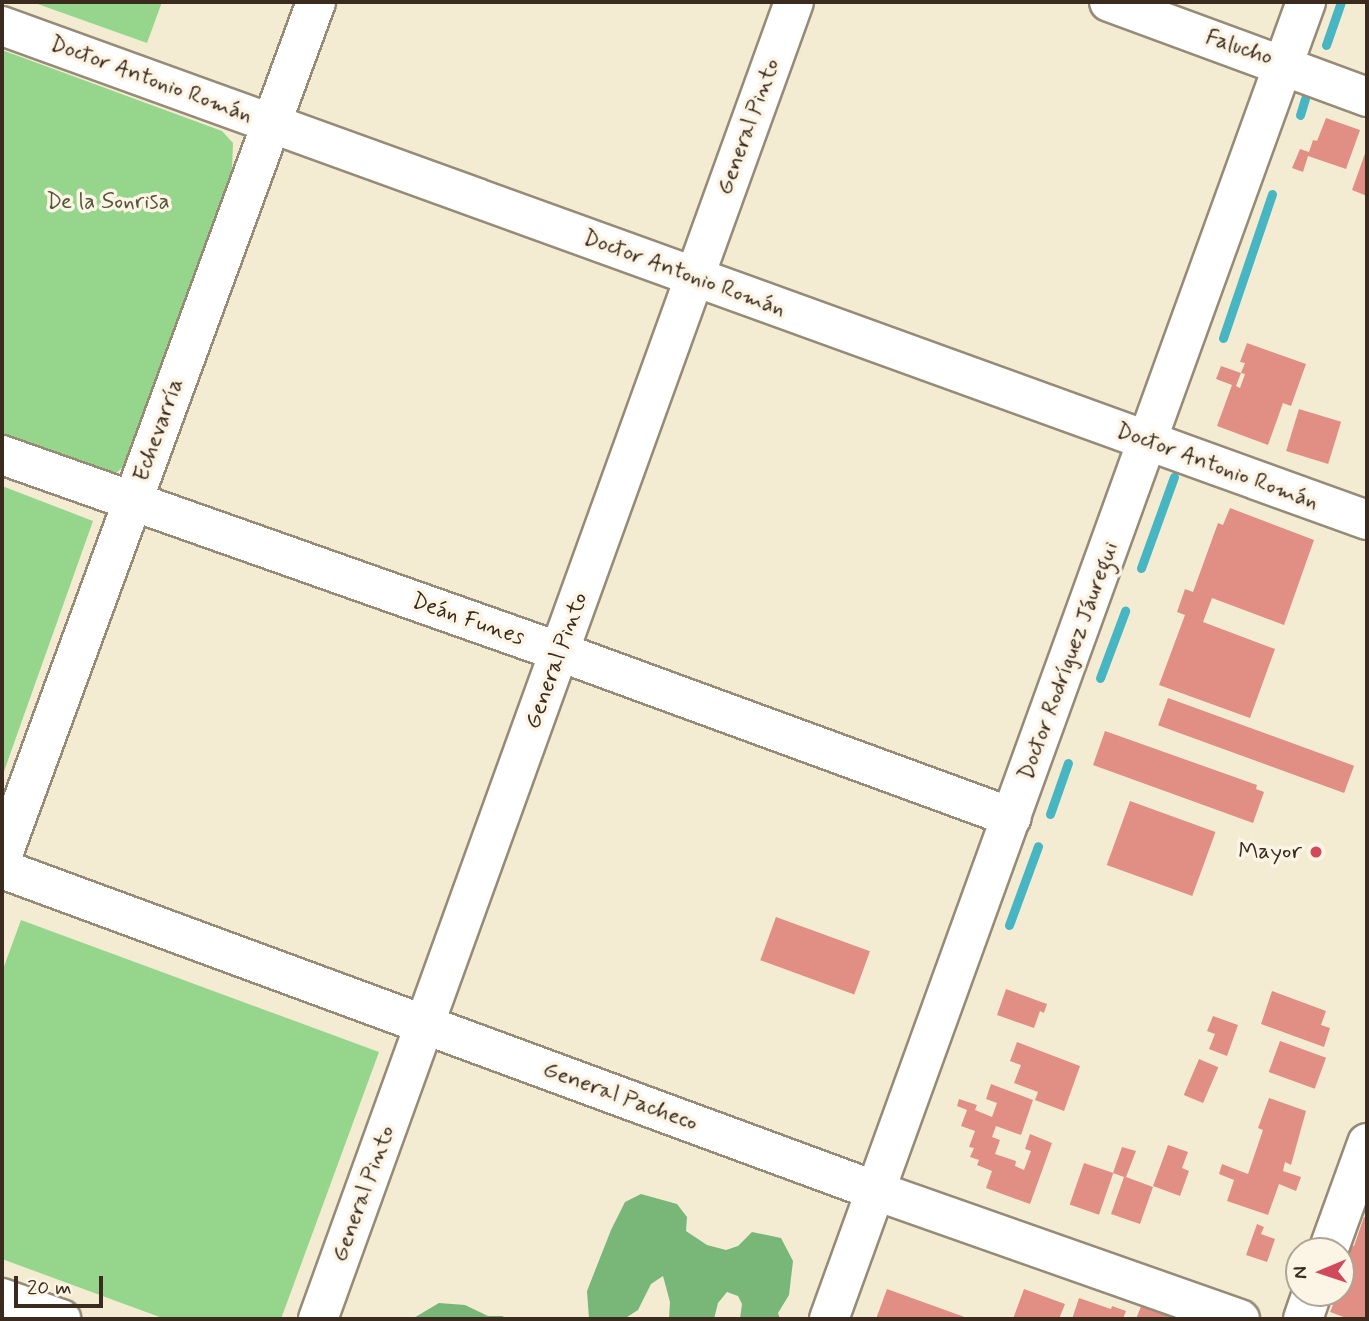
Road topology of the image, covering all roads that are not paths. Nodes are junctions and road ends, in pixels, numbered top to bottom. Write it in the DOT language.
graph roads {
  1 [pos="316,2"];
  2 [pos="794,2"];
  3 [pos="1109,2"];
  4 [pos="1306,2"];
  5 [pos="2,26"];
  6 [pos="1283,64"];
  7 [pos="1367,97"];
  8 [pos="272,124"];
  9 [pos="694,278"];
  10 [pos="1148,443"];
  11 [pos="2,455"];
  12 [pos="132,504"];
  13 [pos="1367,520"];
  14 [pos="561,652"];
  15 [pos="1012,817"];
  16 [pos="2,858"];
  17 [pos="2,870"];
  18 [pos="426,1026"];
  19 [pos="1367,1143"];
  20 [pos="876,1191"];
  21 [pos="1333,1237"];
  22 [pos="2,1298"];
  23 [pos="61,1319"];
  24 [pos="318,1319"];
  25 [pos="829,1319"];
  26 [pos="1240,1319"];
  1 -- 8 [label="street, Echevarría"];
  2 -- 9 [label="street, General Pinto"];
  3 -- 6 [label="street, Falucho"];
  4 -- 6 [label="street, Doctor Rodríguez Jáuregui"];
  5 -- 8 [label="street, Doctor Antonio Román"];
  6 -- 7 [label="street, Falucho"];
  6 -- 10 [label="street, Doctor Rodríguez Jáuregui"];
  8 -- 9 [label="street, Doctor Antonio Román"];
  8 -- 12 [label="street, Echevarría"];
  9 -- 10 [label="street, Doctor Antonio Román"];
  9 -- 14 [label="street, General Pinto"];
  10 -- 13 [label="street, Doctor Antonio Román"];
  10 -- 15 [label="street, Doctor Rodríguez Jáuregui"];
  11 -- 12 [label="street, Deán Funes"];
  12 -- 14 [label="street, Deán Funes"];
  12 -- 16 [label="street, Echevarría"];
  14 -- 15 [label="street, Deán Funes"];
  14 -- 18 [label="street, General Pinto"];
  15 -- 20 [label="street, Doctor Rodríguez Jáuregui"];
  17 -- 18 [label="street, General Pacheco"];
  18 -- 20 [label="street, General Pacheco"];
  18 -- 24 [label="street, General Pinto"];
  19 -- 21 [label="street"];
  20 -- 25 [label="street, Doctor Rodríguez Jáuregui"];
  20 -- 26 [label="street, General Pacheco"];
  22 -- 23 [label="street"];
}
